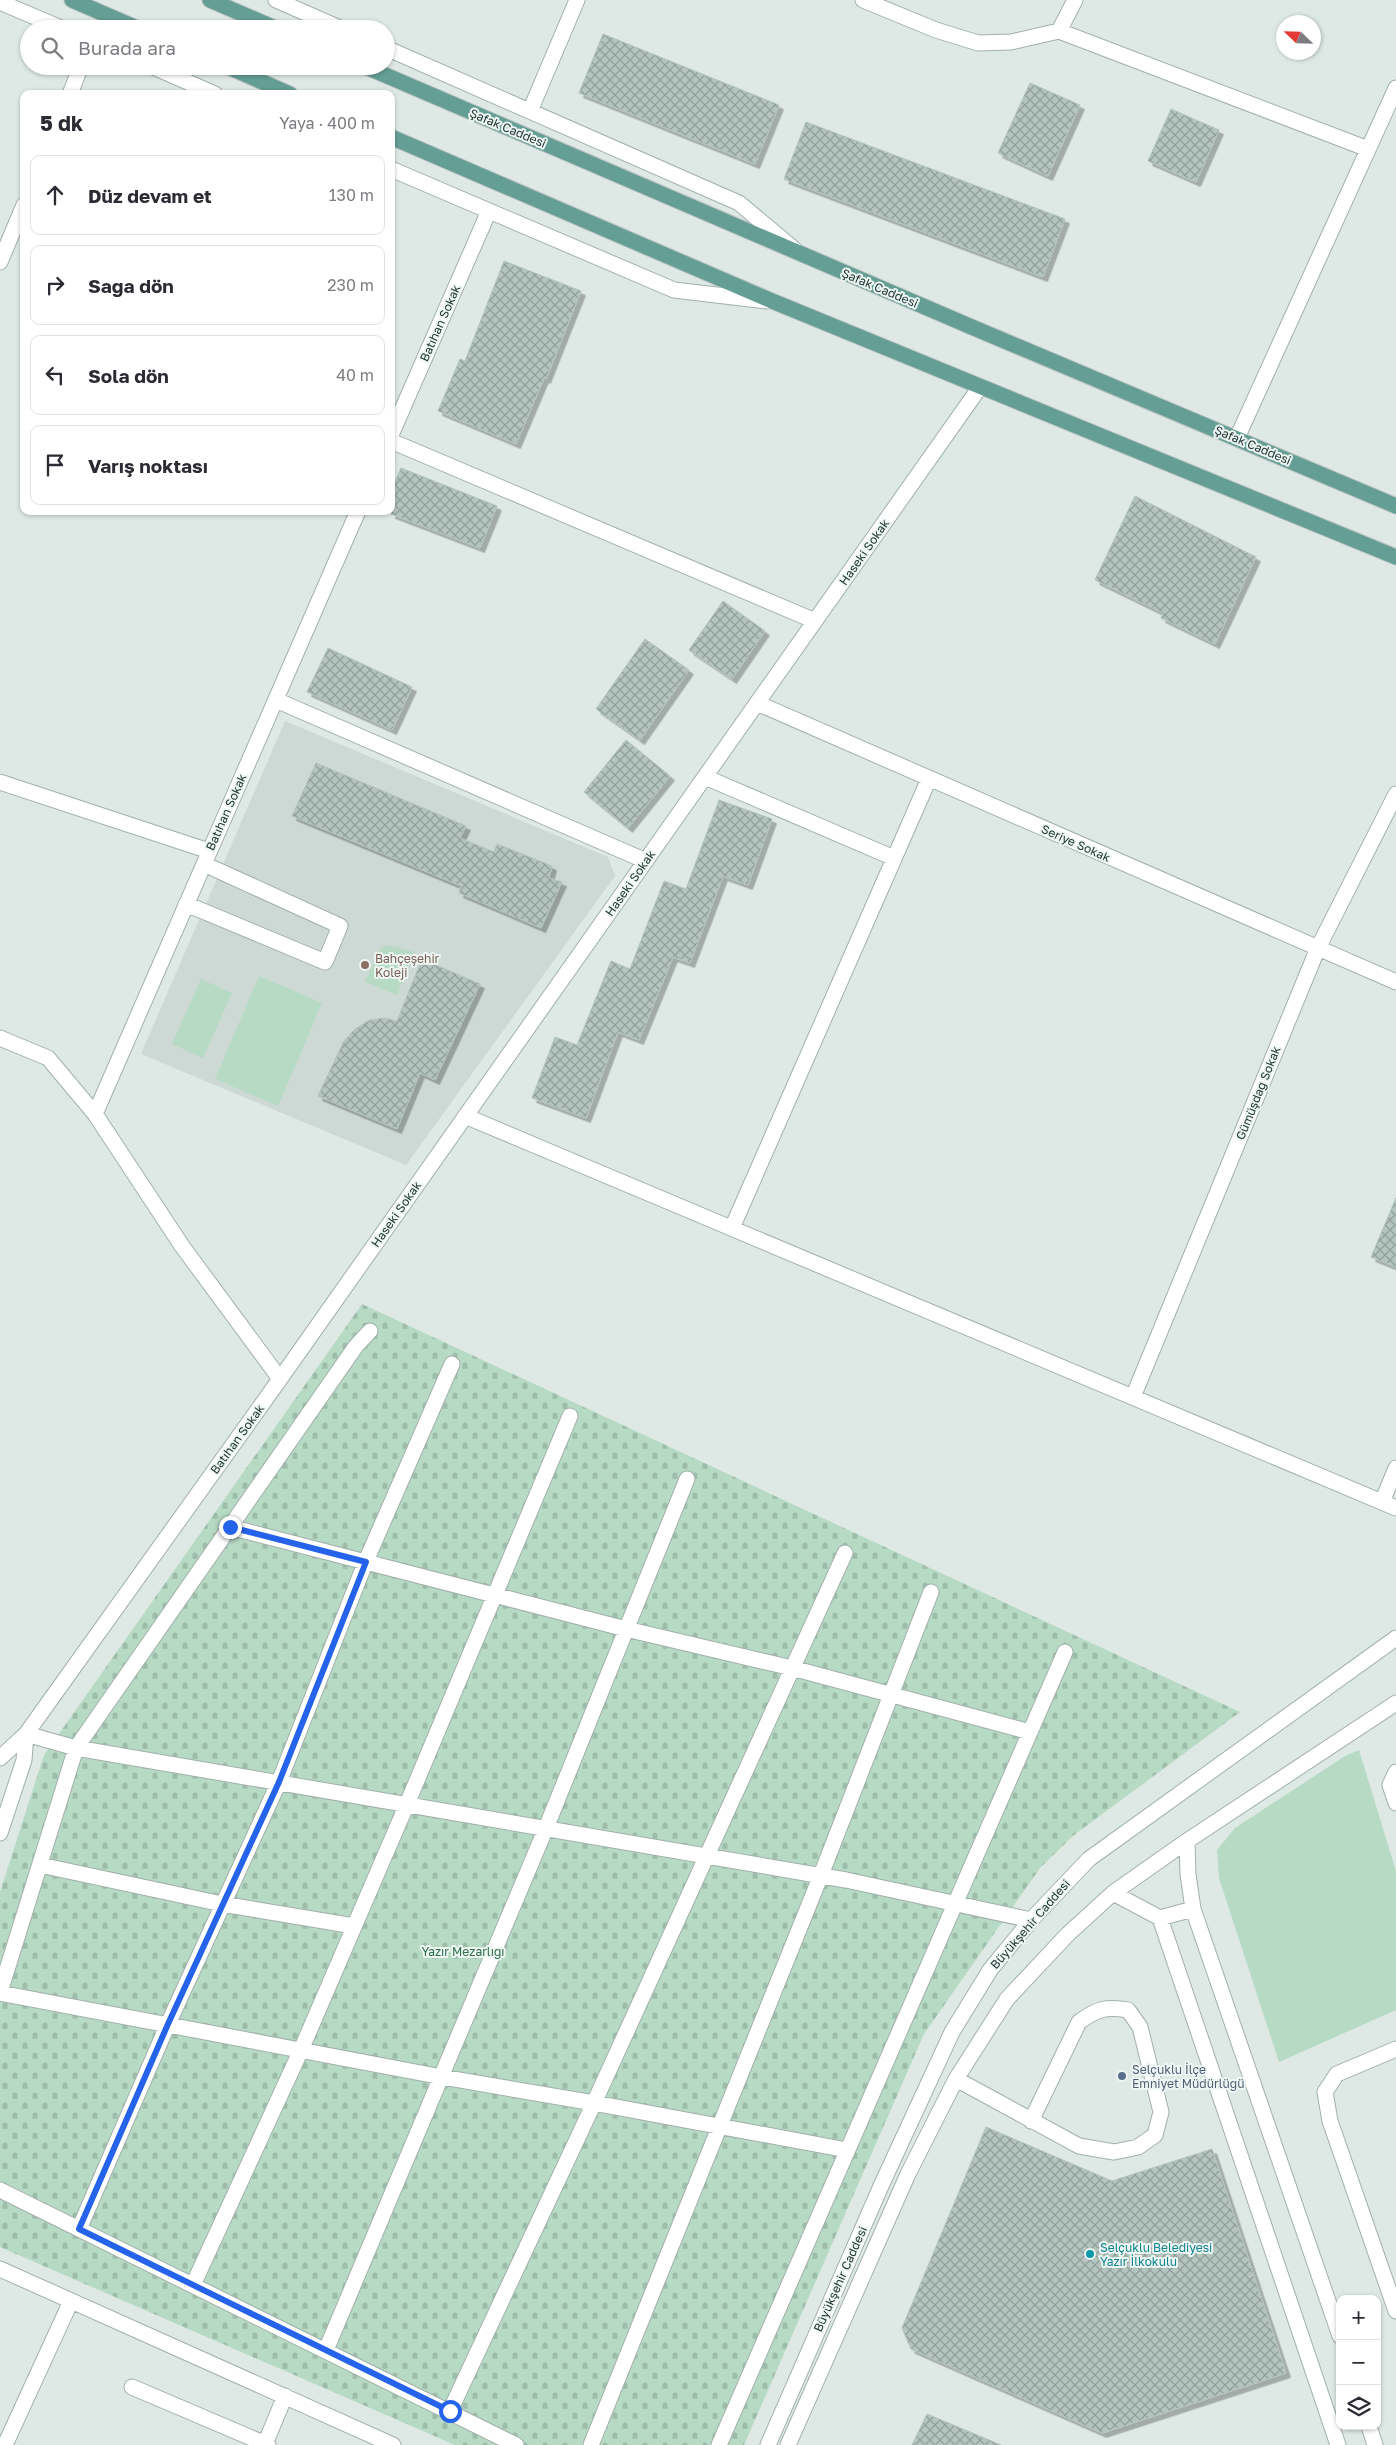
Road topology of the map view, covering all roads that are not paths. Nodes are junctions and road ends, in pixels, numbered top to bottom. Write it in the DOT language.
graph roads {
  1 [pos="72,0"];
  2 [pos="210,0"];
  3 [pos="276,0"];
  4 [pos="577,0"];
  5 [pos="864,0"];
  6 [pos="1075,0"];
  7 [pos="0,2"];
  8 [pos="42,20"];
  9 [pos="118,20"];
  10 [pos="256,20"];
  11 [pos="322,20"];
  12 [pos="1059,31"];
  13 [pos="395,52"];
  14 [pos="77,75"];
  15 [pos="172,75"];
  16 [pos="247,75"];
  17 [pos="385,75"];
  18 [pos="1396,88"];
  19 [pos="72,90"];
  20 [pos="206,90"];
  21 [pos="281,90"];
  22 [pos="530,111"];
  23 [pos="395,139"];
  24 [pos="1368,149"];
  25 [pos="395,171"];
  26 [pos="489,211"];
  27 [pos="20,214"];
  28 [pos="799,253"];
  29 [pos="0,262"];
  30 [pos="772,301"];
  31 [pos="980,387"];
  32 [pos="395,426"];
  33 [pos="1237,438"];
  34 [pos="395,443"];
  35 [pos="1396,506"];
  36 [pos="356,515"];
  37 [pos="1396,557"];
  38 [pos="815,621"];
  39 [pos="276,700"];
  40 [pos="757,703"];
  41 [pos="705,777"];
  42 [pos="929,779"];
  43 [pos="0,782"];
  44 [pos="1396,794"];
  45 [pos="207,858"];
  46 [pos="894,858"];
  47 [pos="646,861"];
  48 [pos="186,904"];
  49 [pos="1318,948"];
  50 [pos="1396,982"];
  51 [pos="0,1038"];
  52 [pos="95,1114"];
  53 [pos="465,1116"];
  54 [pos="732,1228"];
  55 [pos="370,1331"];
  56 [pos="452,1364"];
  57 [pos="280,1379"];
  58 [pos="1134,1397"];
  59 [pos="570,1416"];
  60 [pos="1396,1468"];
  61 [pos="687,1479"];
  62 [pos="1382,1502"];
  63 [pos="1396,1508"];
  64 [pos="230,1527"];
  65 [pos="845,1553"];
  66 [pos="366,1562"];
  67 [pos="931,1592"];
  68 [pos="495,1594"];
  69 [pos="626,1629"];
  70 [pos="1396,1638"];
  71 [pos="1065,1652"];
  72 [pos="792,1668"];
  73 [pos="892,1694"];
  74 [pos="1396,1703"];
  75 [pos="1030,1732"];
  76 [pos="26,1734"];
  77 [pos="76,1748"];
  78 [pos="0,1758"];
  79 [pos="1396,1772"];
  80 [pos="279,1782"];
  81 [pos="1396,1803"];
  82 [pos="407,1804"];
  83 [pos="546,1828"];
  84 [pos="0,1833"];
  85 [pos="1187,1841"];
  86 [pos="705,1856"];
  87 [pos="40,1865"];
  88 [pos="821,1875"];
  89 [pos="1113,1893"];
  90 [pos="222,1904"];
  91 [pos="954,1904"];
  92 [pos="1193,1909"];
  93 [pos="1160,1918"];
  94 [pos="1031,1920"];
  95 [pos="354,1926"];
  96 [pos="0,1992"];
  97 [pos="168,2024"];
  98 [pos="301,2050"];
  99 [pos="1396,2050"];
  100 [pos="442,2077"];
  101 [pos="956,2079"];
  102 [pos="594,2103"];
  103 [pos="1031,2121"];
  104 [pos="720,2126"];
  105 [pos="847,2150"];
  106 [pos="0,2190"];
  107 [pos="79,2229"];
  108 [pos="0,2269"];
  109 [pos="193,2285"];
  110 [pos="71,2301"];
  111 [pos="1396,2311"];
  112 [pos="1336,2324"];
  113 [pos="326,2350"];
  114 [pos="132,2387"];
  115 [pos="285,2396"];
  116 [pos="450,2411"];
  117 [pos="1370,2430"];
  118 [pos="267,2444"];
  119 [pos="5,2445"];
  120 [pos="393,2445"];
  121 [pos="516,2445"];
  122 [pos="591,2445"];
  123 [pos="719,2445"];
  124 [pos="768,2445"];
  125 [pos="788,2445"];
  126 [pos="1338,2445"];
  127 [pos="1375,2445"];
  1 -- 9 [label="main road"];
  2 -- 10 [label="main road"];
  3 -- 11 [label="street"];
  4 -- 22 [label="street"];
  5 -- 12 [label="street"];
  6 -- 12 [label="street"];
  7 -- 8 [label="street"];
  12 -- 24 [label="street"];
  13 -- 22 [label="street"];
  14 -- 19 [label="street"];
  15 -- 20 [label="street"];
  16 -- 21 [label="main road"];
  17 -- 28 [label="main road, Şafak Caddesi"];
  18 -- 24 [label="street"];
  22 -- 28 [label="street"];
  23 -- 30 [label="main road"];
  24 -- 33 [label="street"];
  25 -- 26 [label="street"];
  26 -- 30 [label="street"];
  26 -- 32 [label="street, Batıhan Sokak"];
  27 -- 29 [label="street"];
  28 -- 33 [label="main road, Şafak Caddesi"];
  30 -- 31 [label="main road"];
  31 -- 37 [label="main road"];
  31 -- 38 [label="street, Haseki Sokak"];
  33 -- 35 [label="main road, Şafak Caddesi"];
  34 -- 38 [label="street"];
  36 -- 39 [label="street, Batıhan Sokak"];
  38 -- 40 [label="street, Haseki Sokak"];
  39 -- 45 [label="street, Batıhan Sokak"];
  39 -- 47 [label="street"];
  40 -- 41 [label="street, Haseki Sokak"];
  40 -- 42 [label="street, Seriye Sokak"];
  41 -- 46 [label="street"];
  41 -- 47 [label="street, Haseki Sokak"];
  42 -- 46 [label="street"];
  42 -- 49 [label="street, Seriye Sokak"];
  43 -- 45 [label="street"];
  44 -- 49 [label="street, Gümüşdağ Sokak"];
  45 -- 48 [label="street, Batıhan Sokak"];
  45 -- 48 [label="street"];
  46 -- 54 [label="street"];
  47 -- 53 [label="street, Haseki Sokak"];
  48 -- 52 [label="street, Batıhan Sokak"];
  49 -- 50 [label="street, Seriye Sokak"];
  49 -- 58 [label="street, Gümüşdağ Sokak"];
  51 -- 52 [label="street"];
  52 -- 57 [label="street"];
  53 -- 54 [label="street"];
  53 -- 57 [label="street, Haseki Sokak"];
  54 -- 58 [label="street"];
  55 -- 64 [label="street"];
  56 -- 66 [label="street"];
  57 -- 76 [label="street, Batıhan Sokak"];
  58 -- 62 [label="street"];
  59 -- 68 [label="street"];
  60 -- 62 [label="street"];
  61 -- 69 [label="street"];
  62 -- 63 [label="street"];
  64 -- 66 [label="street"];
  64 -- 77 [label="street"];
  65 -- 72 [label="street"];
  66 -- 68 [label="street"];
  66 -- 80 [label="street"];
  67 -- 73 [label="street"];
  68 -- 69 [label="street"];
  68 -- 82 [label="street"];
  69 -- 72 [label="street"];
  69 -- 83 [label="street"];
  70 -- 94 [label="street, Büyükşehir Caddesi"];
  71 -- 75 [label="street"];
  72 -- 73 [label="street"];
  72 -- 86 [label="street"];
  73 -- 75 [label="street"];
  73 -- 88 [label="street"];
  74 -- 85 [label="street, Büyükşehir Caddesi"];
  75 -- 91 [label="street"];
  76 -- 77 [label="street"];
  76 -- 78 [label="street, Batıhan Sokak"];
  76 -- 84 [label="street"];
  77 -- 80 [label="street"];
  77 -- 87 [label="street"];
  79 -- 81 [label="street"];
  80 -- 82 [label="street"];
  80 -- 90 [label="street"];
  82 -- 83 [label="street"];
  82 -- 95 [label="street"];
  83 -- 86 [label="street"];
  83 -- 100 [label="street"];
  85 -- 89 [label="street, Büyükşehir Caddesi"];
  85 -- 92 [label="street"];
  86 -- 88 [label="street"];
  86 -- 102 [label="street"];
  87 -- 90 [label="street"];
  87 -- 96 [label="street"];
  88 -- 91 [label="street"];
  88 -- 104 [label="street"];
  89 -- 93 [label="street"];
  89 -- 101 [label="street, Büyükşehir Caddesi"];
  90 -- 95 [label="street"];
  90 -- 97 [label="street"];
  91 -- 94 [label="street"];
  91 -- 105 [label="street"];
  92 -- 93 [label="street"];
  92 -- 112 [label="street"];
  93 -- 126 [label="street"];
  94 -- 124 [label="street, Büyükşehir Caddesi"];
  95 -- 98 [label="street"];
  96 -- 97 [label="street"];
  97 -- 98 [label="street"];
  97 -- 107 [label="street"];
  98 -- 100 [label="street"];
  98 -- 109 [label="street"];
  99 -- 111 [label="street"];
  100 -- 102 [label="street"];
  100 -- 113 [label="street"];
  101 -- 103 [label="street"];
  101 -- 125 [label="street, Büyükşehir Caddesi"];
  102 -- 104 [label="street"];
  102 -- 116 [label="street"];
  103 -- 103 [label="street"];
  104 -- 105 [label="street"];
  104 -- 122 [label="street"];
  105 -- 123 [label="street"];
  106 -- 107 [label="street"];
  107 -- 109 [label="street"];
  108 -- 110 [label="street"];
  109 -- 113 [label="street"];
  110 -- 115 [label="street"];
  110 -- 119 [label="street"];
  113 -- 116 [label="street"];
  114 -- 118 [label="street"];
  115 -- 118 [label="street"];
  115 -- 120 [label="street"];
  116 -- 121 [label="street"];
  117 -- 127 [label="street"];
}
